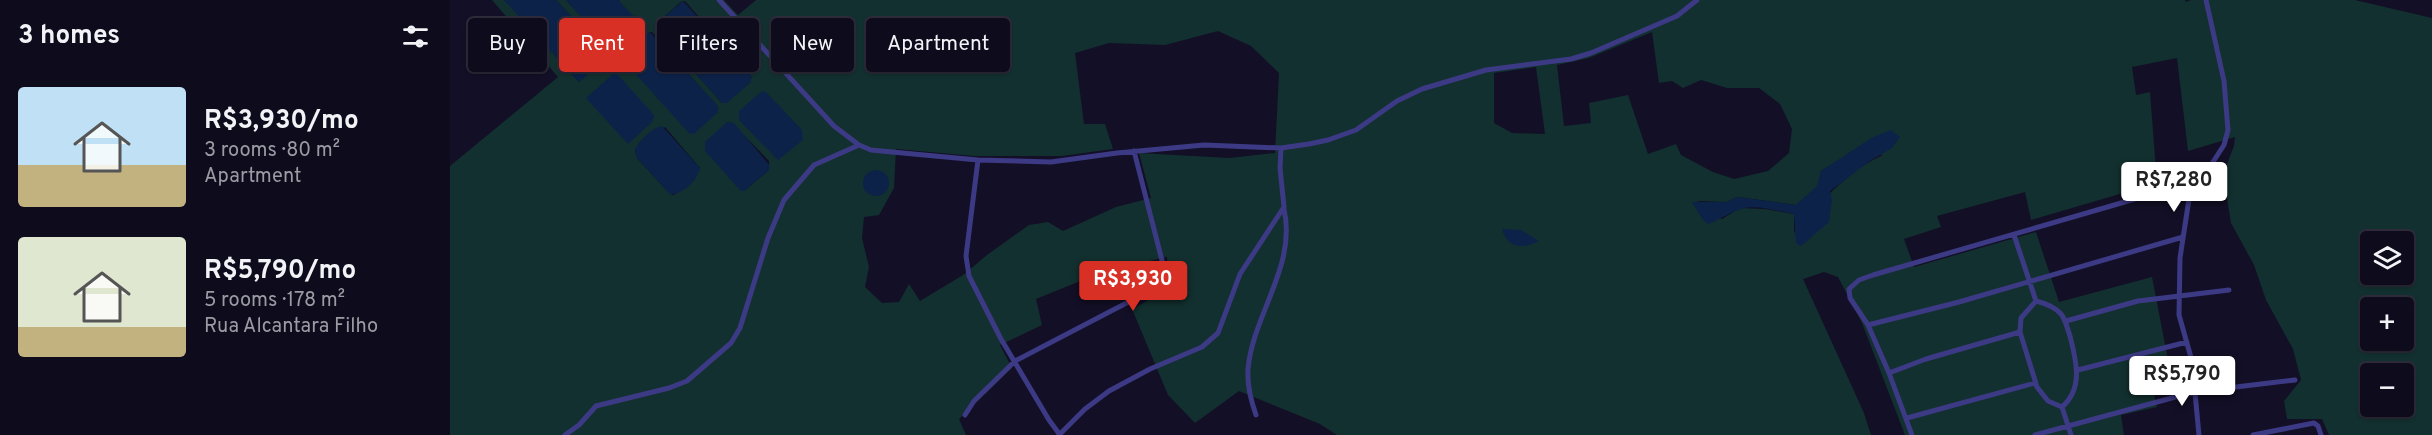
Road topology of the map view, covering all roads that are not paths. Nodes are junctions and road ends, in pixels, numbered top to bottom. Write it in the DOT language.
graph roads {
  1 [pos="719,0"];
  2 [pos="1697,0"];
  3 [pos="2206,0"];
  4 [pos="859,144"];
  5 [pos="1281,148"];
  6 [pos="1134,151"];
  7 [pos="978,160"];
  8 [pos="2196,187"];
  9 [pos="1284,207"];
  10 [pos="2014,235"];
  11 [pos="2183,237"];
  12 [pos="2029,281"];
  13 [pos="2229,290"];
  14 [pos="2178,295"];
  15 [pos="2036,301"];
  16 [pos="2066,321"];
  17 [pos="1868,325"];
  18 [pos="2020,332"];
  19 [pos="2187,342"];
  20 [pos="1015,361"];
  21 [pos="2078,370"];
  22 [pos="1889,373"];
  23 [pos="2295,380"];
  24 [pos="2035,383"];
  25 [pos="2194,392"];
  26 [pos="2062,407"];
  27 [pos="965,415"];
  28 [pos="1256,415"];
  29 [pos="1907,418"];
  30 [pos="2067,426"];
  31 [pos="2280,433"];
  32 [pos="565,435"];
  33 [pos="1060,435"];
  34 [pos="1912,435"];
  35 [pos="2035,435"];
  36 [pos="2071,435"];
  37 [pos="2199,435"];
  38 [pos="2253,435"];
  39 [pos="2321,435"];
  1 -- 4 [label="street"];
  2 -- 5 [label="street"];
  3 -- 8 [label="street"];
  4 -- 7 [label="street"];
  4 -- 32 [label="street"];
  5 -- 6 [label="street"];
  5 -- 9 [label="street"];
  6 -- 7 [label="street"];
  6 -- 20 [label="street"];
  7 -- 20 [label="street"];
  8 -- 10 [label="street"];
  8 -- 11 [label="street"];
  9 -- 28 [label="street"];
  9 -- 33 [label="street"];
  10 -- 12 [label="street"];
  10 -- 17 [label="street"];
  11 -- 12 [label="street"];
  11 -- 14 [label="street"];
  12 -- 15 [label="street"];
  12 -- 17 [label="street"];
  13 -- 14 [label="street"];
  14 -- 16 [label="street"];
  14 -- 19 [label="street"];
  15 -- 16 [label="street"];
  15 -- 18 [label="street"];
  16 -- 21 [label="street"];
  17 -- 22 [label="street"];
  18 -- 22 [label="street"];
  18 -- 24 [label="street"];
  19 -- 21 [label="street"];
  19 -- 25 [label="street"];
  20 -- 27 [label="street"];
  20 -- 33 [label="street"];
  21 -- 26 [label="street"];
  22 -- 29 [label="street"];
  23 -- 25 [label="street"];
  24 -- 26 [label="street"];
  24 -- 29 [label="street"];
  25 -- 30 [label="street"];
  25 -- 37 [label="street"];
  26 -- 30 [label="street"];
  29 -- 34 [label="street"];
  30 -- 35 [label="street"];
  30 -- 36 [label="street"];
  31 -- 38 [label="street"];
  31 -- 39 [label="street"];
}
